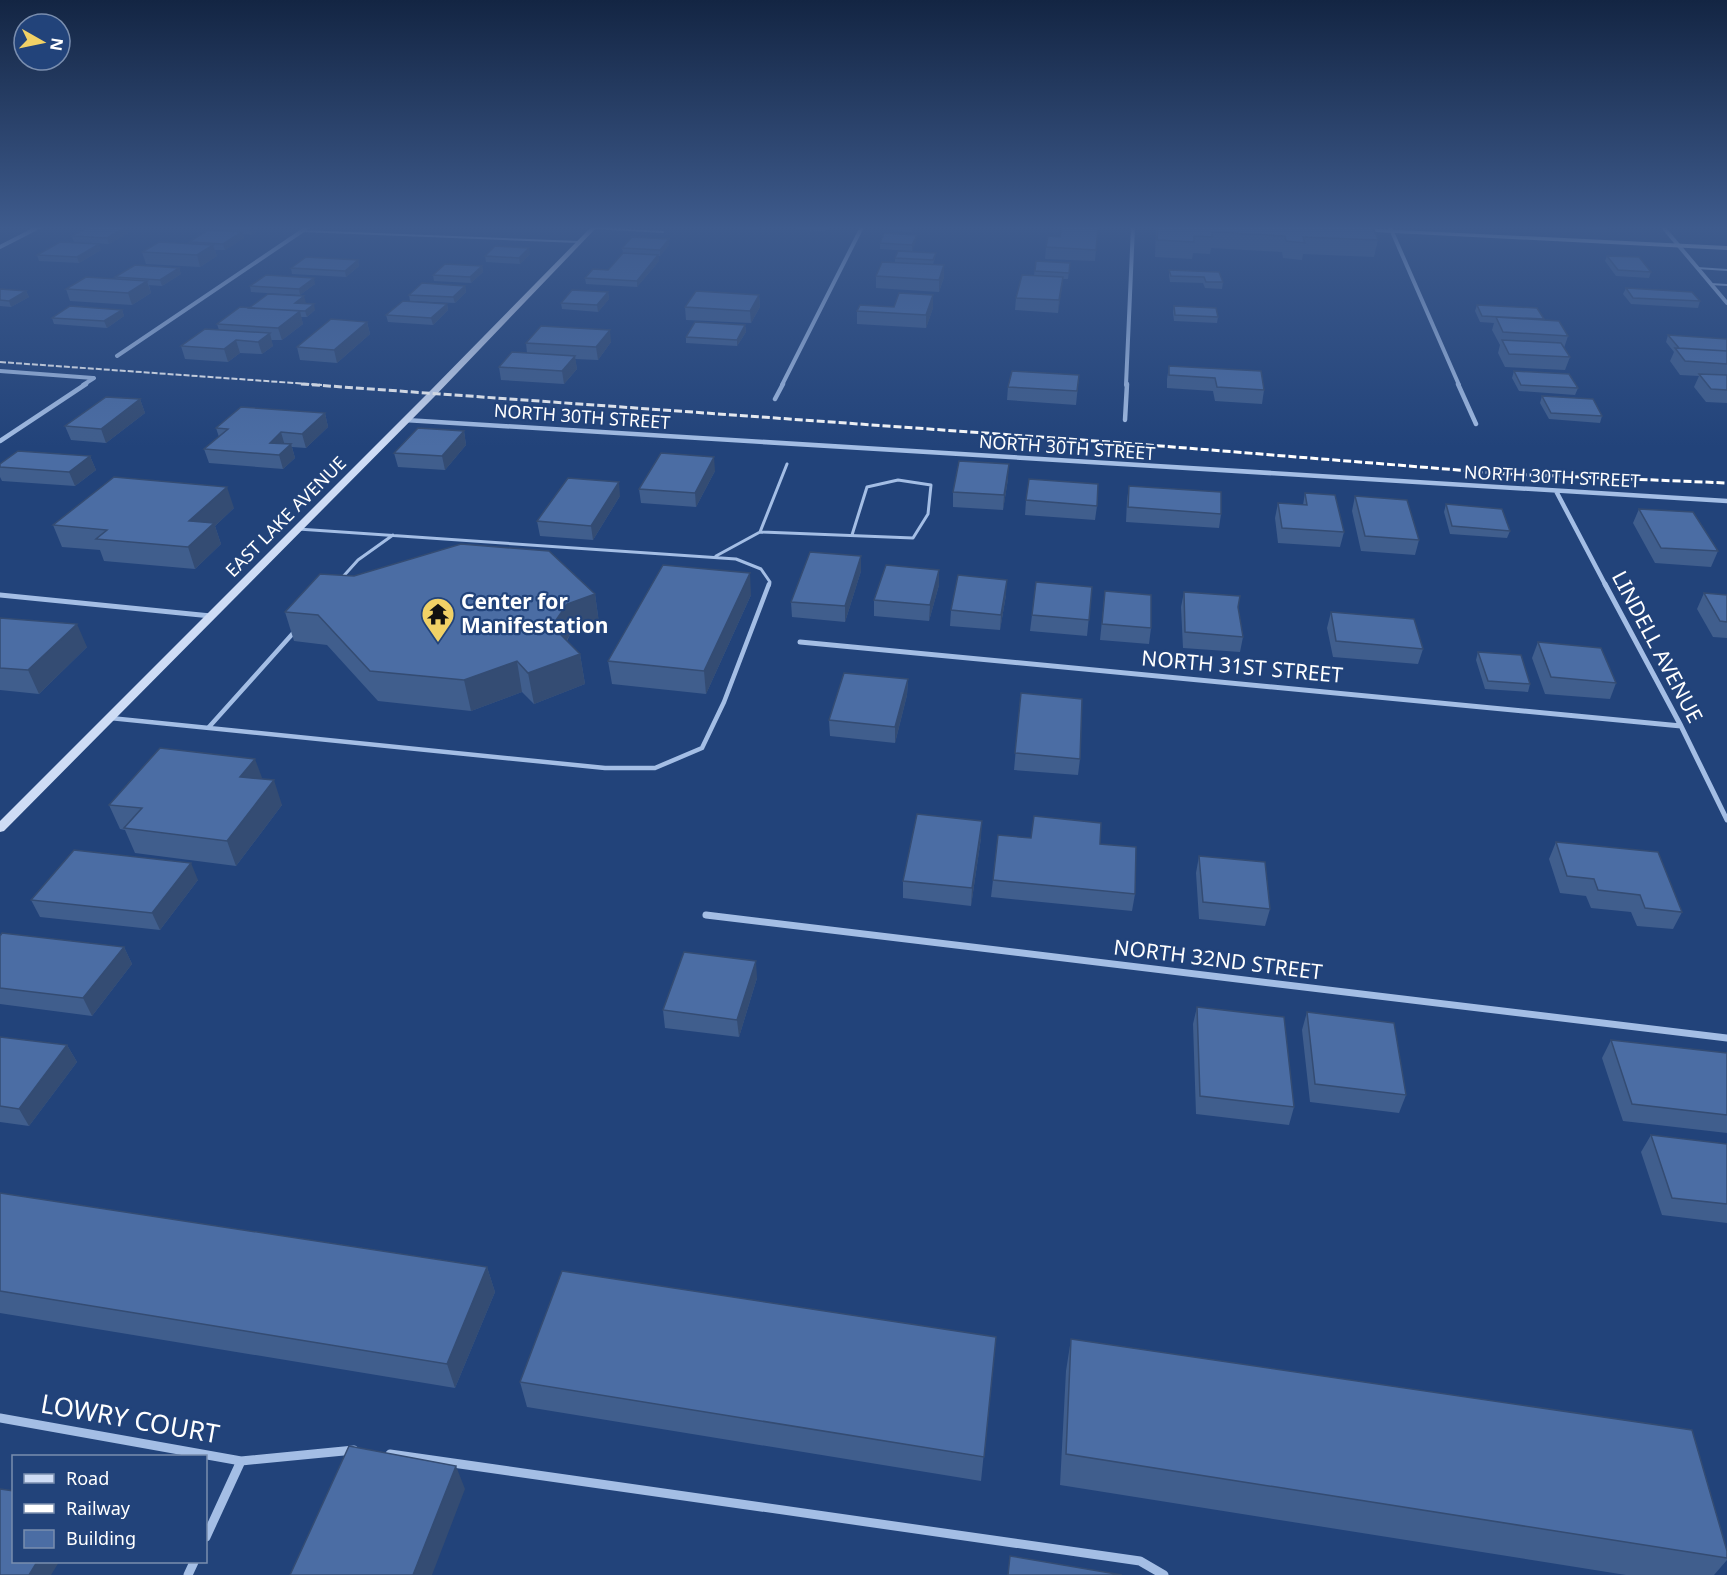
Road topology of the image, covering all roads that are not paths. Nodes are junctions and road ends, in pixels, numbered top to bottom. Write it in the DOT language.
graph roads {
  1 [pos="199,300"];
  2 [pos="522,300"];
  3 [pos="825,300"];
  4 [pos="1130,300"];
  5 [pos="1422,300"];
  6 [pos="117,356"];
  7 [pos="0,371"];
  8 [pos="775,399"];
  9 [pos="405,420"];
  10 [pos="1125,420"];
  11 [pos="1476,424"];
  12 [pos="0,441"];
  13 [pos="787,464"];
  14 [pos="1556,491"];
  15 [pos="1727,501"];
  16 [pos="298,529"];
  17 [pos="760,532"];
  18 [pos="394,535"];
  19 [pos="852,535"];
  20 [pos="716,556"];
  21 [pos="334,586"];
  22 [pos="0,595"];
  23 [pos="212,616"];
  24 [pos="303,621"];
  25 [pos="800,642"];
  26 [pos="110,718"];
  27 [pos="1681,726"];
  28 [pos="209,727"];
  29 [pos="1727,820"];
  30 [pos="0,828"];
  31 [pos="706,915"];
  32 [pos="1727,1038"];
  33 [pos="0,1418"];
  34 [pos="360,1449"];
  35 [pos="384,1453"];
  36 [pos="241,1461"];
  37 [pos="207,1535"];
  38 [pos="1164,1575"];
  1 -- 6 [label="street"];
  2 -- 9 [label="street, EAST LAKE AVENUE"];
  3 -- 8 [label="street"];
  4 -- 10 [label="street"];
  5 -- 11 [label="street"];
  7 -- 12 [label="street"];
  9 -- 14 [label="street, NORTH 30TH STREET"];
  9 -- 16 [label="street, EAST LAKE AVENUE"];
  13 -- 17 [label="lane"];
  14 -- 15 [label="street, NORTH 30TH STREET"];
  14 -- 27 [label="street, LINDELL AVENUE"];
  16 -- 18 [label="lane"];
  16 -- 23 [label="street, EAST LAKE AVENUE"];
  17 -- 19 [label="lane"];
  17 -- 20 [label="lane"];
  18 -- 20 [label="lane"];
  18 -- 21 [label="lane"];
  19 -- 19 [label="lane"];
  20 -- 28 [label="lane"];
  22 -- 23 [label="street"];
  23 -- 26 [label="street, EAST LAKE AVENUE"];
  24 -- 28 [label="lane"];
  25 -- 27 [label="street, NORTH 31ST STREET"];
  26 -- 28 [label="lane"];
  26 -- 30 [label="street, EAST LAKE AVENUE"];
  27 -- 29 [label="street, LINDELL AVENUE"];
  31 -- 32 [label="street, NORTH 32ND STREET"];
  33 -- 36 [label="street, LOWRY COURT"];
  34 -- 36 [label="street"];
  35 -- 38 [label="street"];
  36 -- 37 [label="street, LOWRY COURT"];
}
